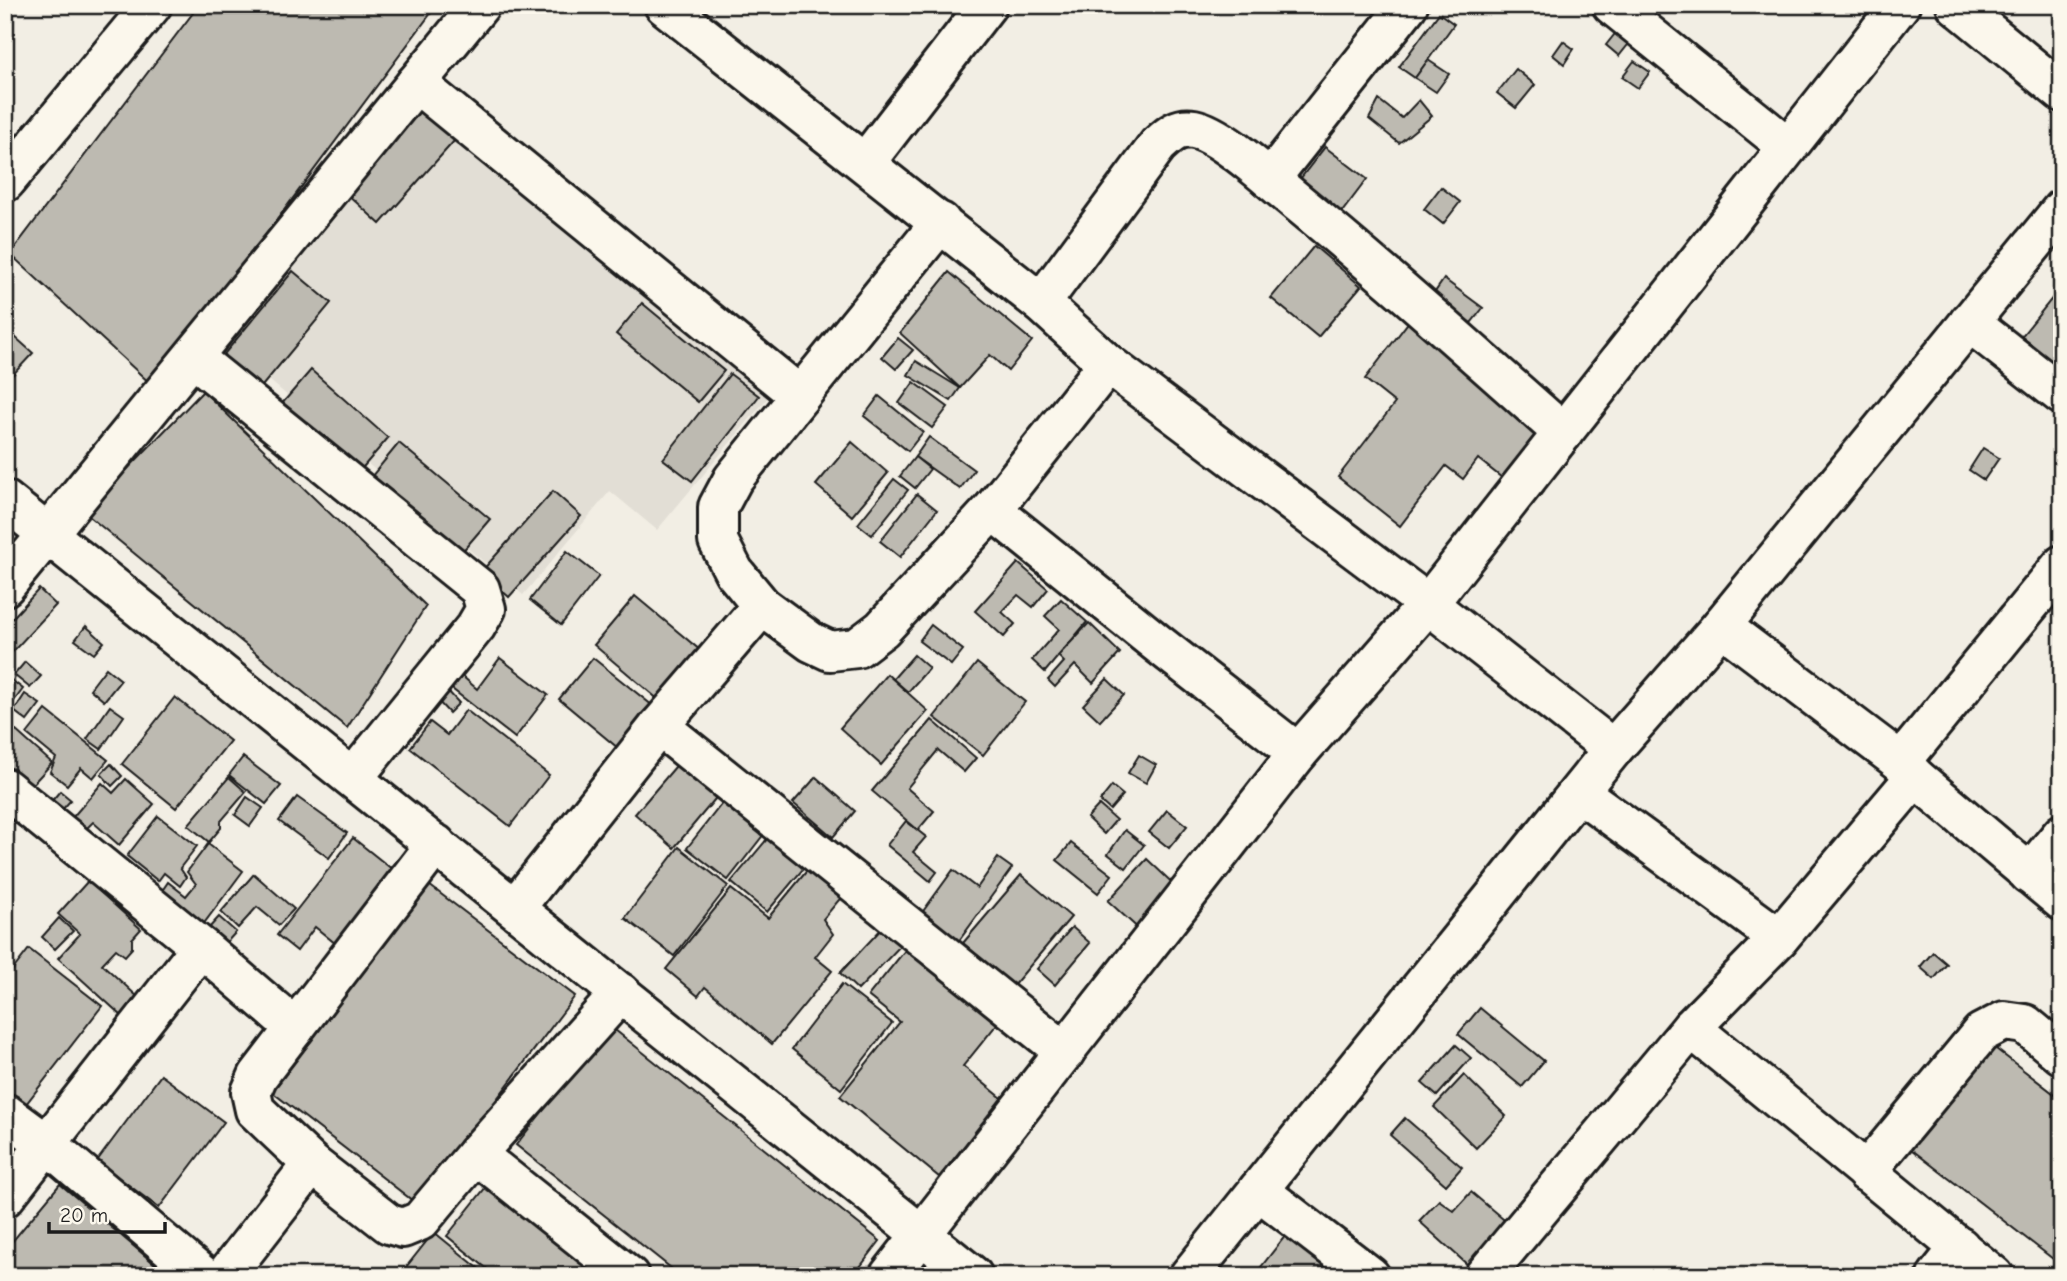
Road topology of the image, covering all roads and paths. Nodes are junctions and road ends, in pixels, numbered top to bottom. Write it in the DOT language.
graph roads {
  1 [pos="152,5"];
  2 [pos="480,5"];
  3 [pos="664,5"];
  4 [pos="986,5"];
  5 [pos="1408,5"];
  6 [pos="1612,5"];
  7 [pos="1900,5"];
  8 [pos="1980,13"];
  9 [pos="416,83"];
  10 [pos="2062,92"];
  11 [pos="1788,147"];
  12 [pos="865,163"];
  13 [pos="6,178"];
  14 [pos="1270,179"];
  15 [pos="2062,209"];
  16 [pos="941,222"];
  17 [pos="1041,303"];
  18 [pos="1969,322"];
  19 [pos="193,357"];
  20 [pos="1108,365"];
  21 [pos="800,396"];
  22 [pos="2062,396"];
  23 [pos="1563,433"];
  24 [pos="5,500"];
  25 [pos="992,510"];
  26 [pos="47,533"];
  27 [pos="2062,565"];
  28 [pos="5,586"];
  29 [pos="1427,604"];
  30 [pos="762,606"];
  31 [pos="1721,626"];
  32 [pos="659,726"];
  33 [pos="1613,749"];
  34 [pos="1298,754"];
  35 [pos="1908,770"];
  36 [pos="353,778"];
  37 [pos="5,788"];
  38 [pos="1579,792"];
  39 [pos="2062,834"];
  40 [pos="436,844"];
  41 [pos="2029,874"];
  42 [pos="2062,901"];
  43 [pos="515,908"];
  44 [pos="1779,938"];
  45 [pos="201,947"];
  46 [pos="621,993"];
  47 [pos="295,1028"];
  48 [pos="1691,1028"];
  49 [pos="1065,1052"];
  50 [pos="2062,1055"];
  51 [pos="5,1113"];
  52 [pos="47,1144"];
  53 [pos="476,1154"];
  54 [pos="312,1164"];
  55 [pos="1866,1172"];
  56 [pos="1258,1190"];
  57 [pos="5,1197"];
  58 [pos="922,1234"];
  59 [pos="1948,1262"];
  60 [pos="203,1276"];
  61 [pos="225,1276"];
  62 [pos="629,1276"];
  63 [pos="889,1276"];
  64 [pos="974,1276"];
  65 [pos="1189,1276"];
  66 [pos="1370,1276"];
  67 [pos="1484,1276"];
  68 [pos="1994,1276"];
  1 -- 13 [label="street"];
  2 -- 9 [label="street"];
  3 -- 12 [label="street"];
  4 -- 12 [label="street"];
  5 -- 14 [label="street"];
  6 -- 11 [label="street"];
  7 -- 11 [label="street"];
  8 -- 10 [label="street"];
  9 -- 19 [label="street"];
  9 -- 21 [label="street"];
  11 -- 23 [label="street"];
  12 -- 16 [label="street"];
  14 -- 17 [label="street"];
  14 -- 23 [label="street"];
  15 -- 18 [label="street"];
  16 -- 17 [label="street"];
  16 -- 21 [label="street"];
  17 -- 20 [label="street"];
  18 -- 22 [label="street"];
  18 -- 31 [label="street"];
  19 -- 26 [label="street"];
  19 -- 36 [label="street"];
  20 -- 25 [label="street"];
  20 -- 29 [label="street"];
  21 -- 30 [label="street"];
  23 -- 29 [label="street"];
  24 -- 26 [label="street"];
  25 -- 30 [label="street"];
  25 -- 34 [label="street"];
  26 -- 28 [label="street"];
  26 -- 36 [label="street"];
  27 -- 35 [label="street"];
  29 -- 33 [label="street"];
  29 -- 34 [label="street"];
  30 -- 32 [label="street"];
  31 -- 33 [label="street"];
  31 -- 35 [label="street"];
  32 -- 43 [label="street"];
  32 -- 49 [label="street"];
  33 -- 38 [label="street"];
  34 -- 49 [label="street"];
  35 -- 41 [label="street"];
  35 -- 44 [label="street"];
  36 -- 40 [label="street"];
  37 -- 45 [label="street"];
  38 -- 44 [label="street"];
  38 -- 56 [label="street"];
  39 -- 41 [label="street"];
  40 -- 43 [label="street"];
  40 -- 47 [label="street"];
  41 -- 42 [label="street"];
  43 -- 46 [label="street"];
  44 -- 48 [label="street"];
  45 -- 47 [label="street"];
  45 -- 52 [label="street"];
  46 -- 53 [label="street"];
  46 -- 58 [label="street"];
  47 -- 54 [label="street"];
  48 -- 55 [label="street"];
  48 -- 67 [label="street"];
  49 -- 58 [label="street"];
  50 -- 55 [label="street"];
  51 -- 52 [label="street"];
  52 -- 57 [label="street"];
  52 -- 60 [label="street"];
  53 -- 54 [label="street"];
  53 -- 62 [label="street"];
  54 -- 61 [label="street"];
  55 -- 59 [label="street"];
  56 -- 65 [label="street"];
  56 -- 66 [label="street"];
  58 -- 63 [label="street"];
  58 -- 64 [label="street"];
  59 -- 68 [label="street"];
}
